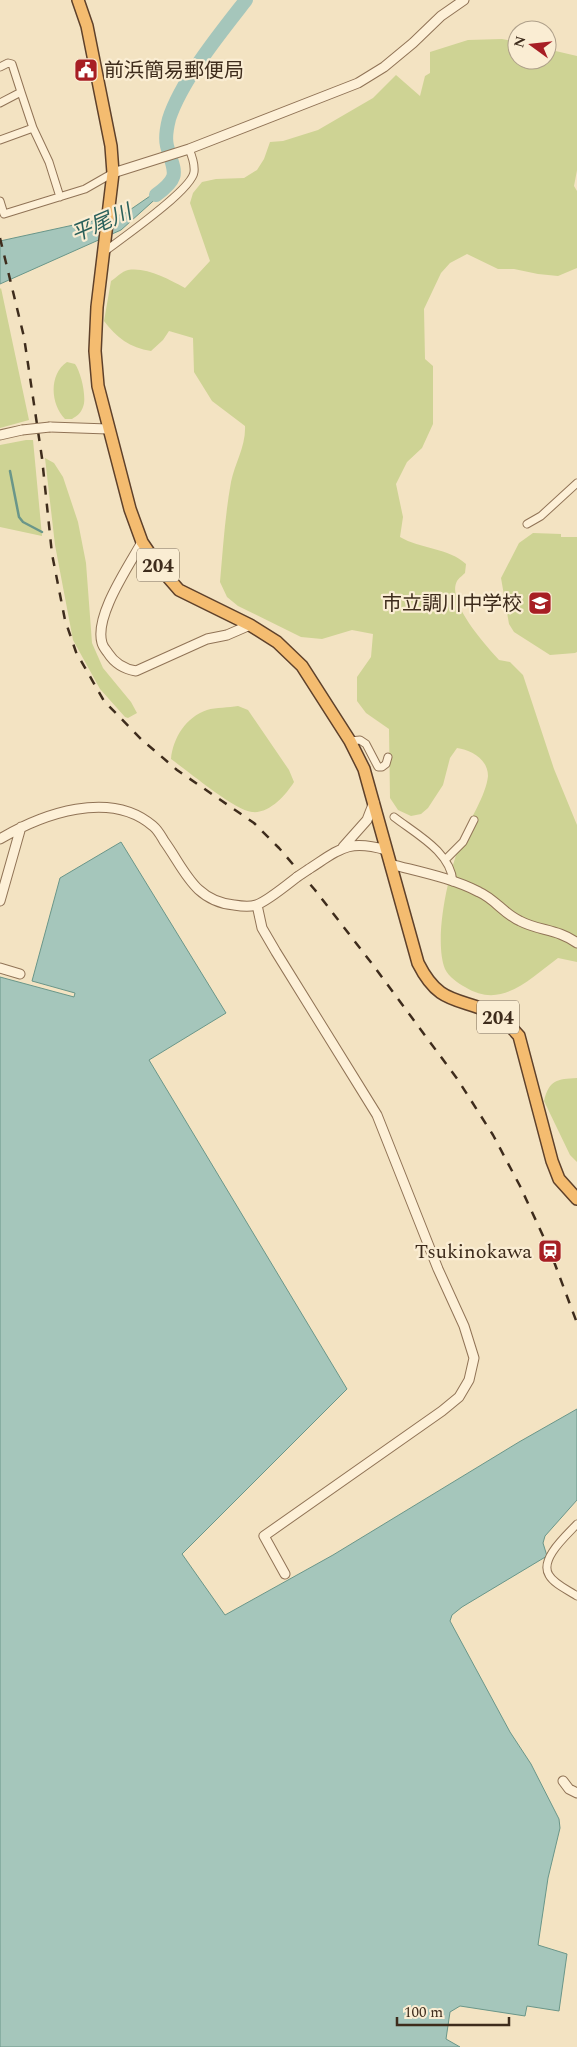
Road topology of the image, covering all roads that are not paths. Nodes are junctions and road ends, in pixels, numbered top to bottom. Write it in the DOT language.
graph roads {
  1 [pos="78,0"];
  2 [pos="464,0"];
  3 [pos="0,67"];
  4 [pos="21,92"];
  5 [pos="0,104"];
  6 [pos="33,128"];
  7 [pos="0,140"];
  8 [pos="186,150"];
  9 [pos="113,173"];
  10 [pos="60,197"];
  11 [pos="0,201"];
  12 [pos="104,249"];
  13 [pos="108,429"];
  14 [pos="0,435"];
  15 [pos="577,483"];
  16 [pos="526,524"];
  17 [pos="142,542"];
  18 [pos="250,624"];
  19 [pos="350,741"];
  20 [pos="388,757"];
  21 [pos="374,800"];
  22 [pos="394,817"];
  23 [pos="474,820"];
  24 [pos="21,827"];
  25 [pos="0,839"];
  26 [pos="343,847"];
  27 [pos="386,850"];
  28 [pos="446,859"];
  29 [pos="390,864"];
  30 [pos="453,882"];
  31 [pos="0,901"];
  32 [pos="257,905"];
  33 [pos="577,943"];
  34 [pos="0,968"];
  35 [pos="20,974"];
  36 [pos="577,1199"];
  37 [pos="577,1524"];
  38 [pos="285,1574"];
  39 [pos="577,1596"];
  40 [pos="563,1781"];
  41 [pos="577,1793"];
  1 -- 9 [label="highway, 204"];
  2 -- 8 [label="street"];
  3 -- 4 [label="street"];
  4 -- 5 [label="street"];
  4 -- 6 [label="street"];
  6 -- 7 [label="street"];
  6 -- 10 [label="street"];
  8 -- 9 [label="street"];
  8 -- 12 [label="street"];
  9 -- 10 [label="street"];
  9 -- 12 [label="highway, 204"];
  10 -- 11 [label="street"];
  12 -- 13 [label="highway, 204"];
  13 -- 14 [label="street, bridge"];
  13 -- 17 [label="highway, 204"];
  15 -- 16 [label="street"];
  17 -- 18 [label="highway, 204"];
  17 -- 18 [label="street"];
  18 -- 19 [label="highway, 204"];
  19 -- 20 [label="street"];
  19 -- 21 [label="highway, 204"];
  21 -- 26 [label="street"];
  21 -- 27 [label="highway, 204"];
  22 -- 28 [label="street"];
  23 -- 28 [label="street"];
  24 -- 25 [label="street"];
  24 -- 31 [label="street"];
  24 -- 32 [label="street"];
  26 -- 27 [label="street"];
  26 -- 32 [label="street, bridge"];
  27 -- 29 [label="highway, 204"];
  28 -- 30 [label="street"];
  29 -- 30 [label="street"];
  29 -- 36 [label="highway, 204"];
  30 -- 33 [label="street"];
  32 -- 38 [label="street"];
  34 -- 35 [label="street"];
  37 -- 39 [label="street"];
  40 -- 41 [label="street"];
}
